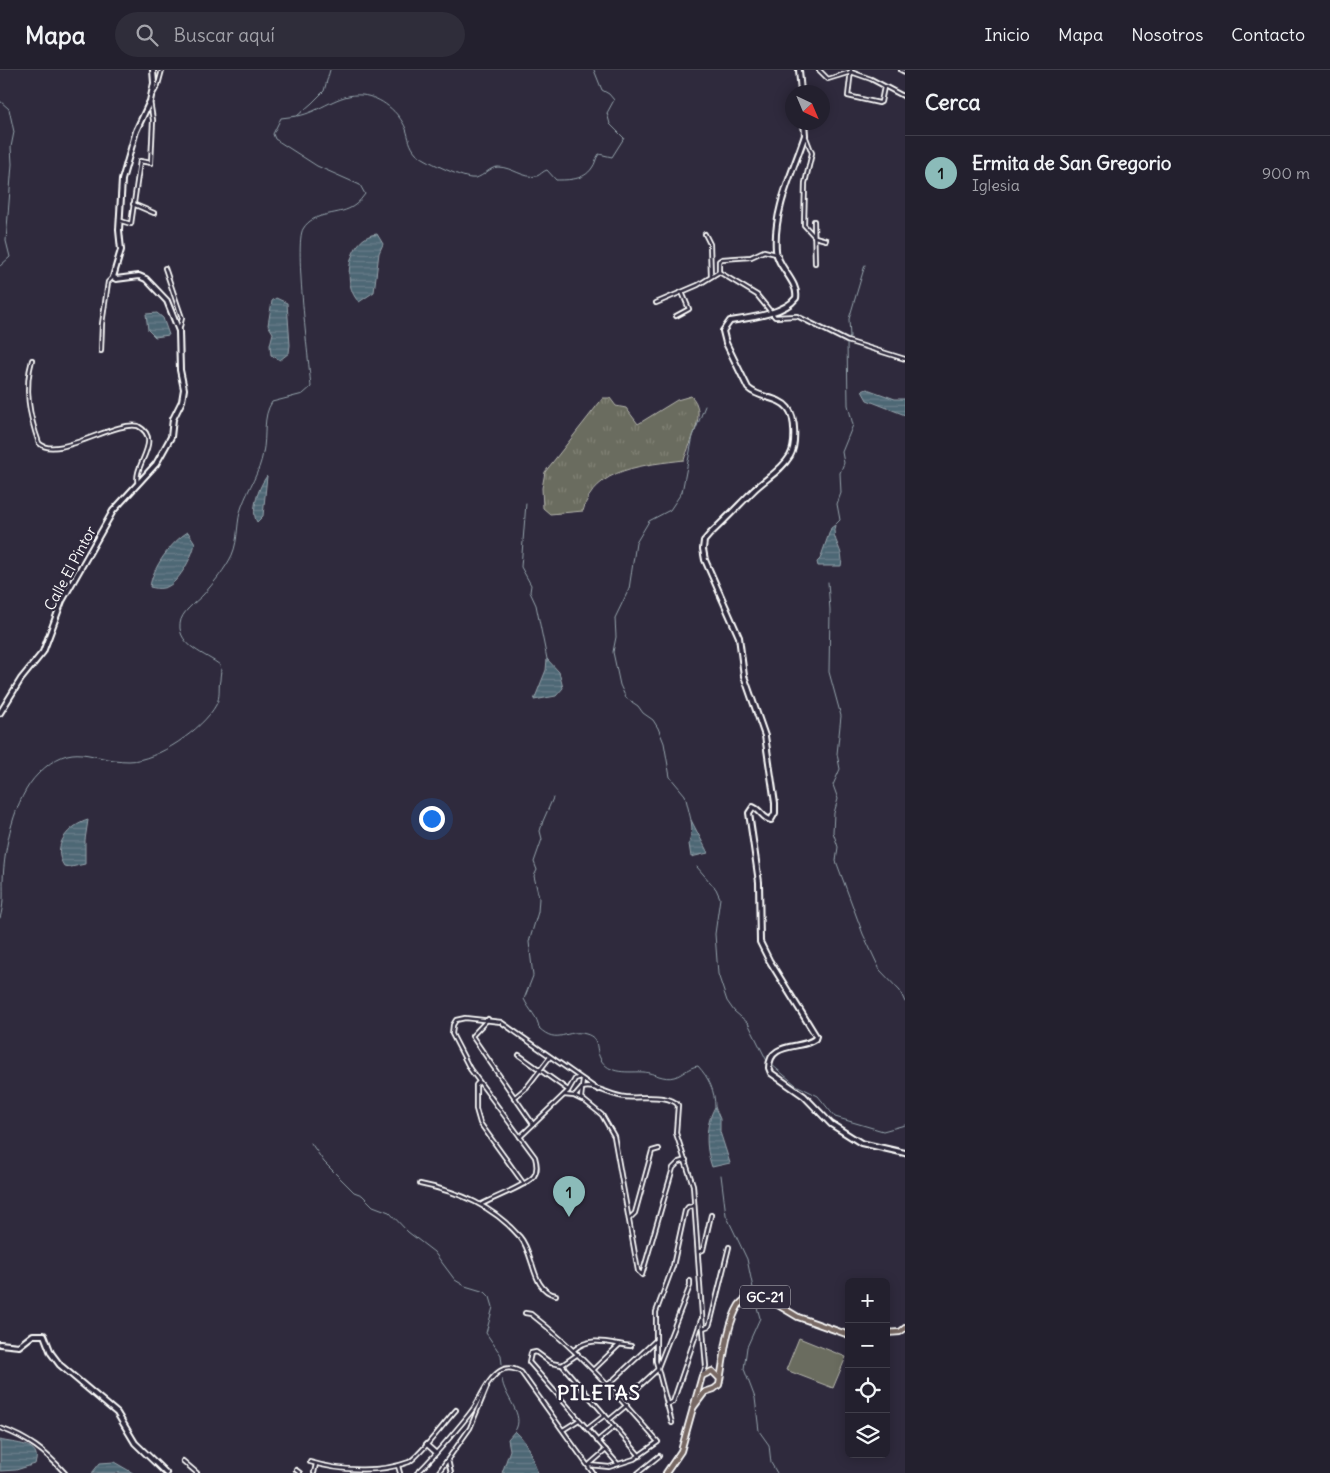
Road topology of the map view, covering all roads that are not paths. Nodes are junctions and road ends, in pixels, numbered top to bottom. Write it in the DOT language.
graph roads {
  1 [pos="153,70"];
  2 [pos="162,70"];
  3 [pos="799,70"];
  4 [pos="819,70"];
  5 [pos="901,70"];
  6 [pos="851,71"];
  7 [pos="905,72"];
  8 [pos="800,85"];
  9 [pos="884,87"];
  10 [pos="152,94"];
  11 [pos="905,98"];
  12 [pos="150,101"];
  13 [pos="805,130"];
  14 [pos="805,135"];
  15 [pos="133,204"];
  16 [pos="154,214"];
  17 [pos="121,221"];
  18 [pos="814,221"];
  19 [pos="704,234"];
  20 [pos="815,237"];
  21 [pos="826,240"];
  22 [pos="776,254"];
  23 [pos="815,263"];
  24 [pos="165,268"];
  25 [pos="719,272"];
  26 [pos="711,276"];
  27 [pos="113,277"];
  28 [pos="682,292"];
  29 [pos="656,303"];
  30 [pos="770,312"];
  31 [pos="676,316"];
  32 [pos="179,331"];
  33 [pos="101,351"];
  34 [pos="905,359"];
  35 [pos="32,360"];
  36 [pos="138,484"];
  37 [pos="0,713"];
  38 [pos="488,1019"];
  39 [pos="519,1056"];
  40 [pos="550,1057"];
  41 [pos="541,1070"];
  42 [pos="581,1079"];
  43 [pos="479,1082"];
  44 [pos="582,1089"];
  45 [pos="568,1090"];
  46 [pos="598,1090"];
  47 [pos="573,1095"];
  48 [pos="560,1097"];
  49 [pos="514,1098"];
  50 [pos="586,1101"];
  51 [pos="533,1124"];
  52 [pos="520,1137"];
  53 [pos="658,1148"];
  54 [pos="905,1153"];
  55 [pos="686,1160"];
  56 [pos="420,1184"];
  57 [pos="524,1184"];
  58 [pos="482,1204"];
  59 [pos="694,1206"];
  60 [pos="711,1215"];
  61 [pos="629,1220"];
  62 [pos="729,1247"];
  63 [pos="698,1252"];
  64 [pos="690,1281"];
  65 [pos="556,1296"];
  66 [pos="702,1311"];
  67 [pos="525,1313"];
  68 [pos="703,1328"];
  69 [pos="905,1328"];
  70 [pos="890,1333"];
  71 [pos="845,1334"];
  72 [pos="655,1340"];
  73 [pos="695,1342"];
  74 [pos="704,1343"];
  75 [pos="0,1344"];
  76 [pos="619,1345"];
  77 [pos="630,1346"];
  78 [pos="574,1350"];
  79 [pos="578,1354"];
  80 [pos="663,1355"];
  81 [pos="655,1356"];
  82 [pos="705,1359"];
  83 [pos="562,1365"];
  84 [pos="722,1366"];
  85 [pos="594,1368"];
  86 [pos="657,1370"];
  87 [pos="712,1371"];
  88 [pos="703,1374"];
  89 [pos="701,1380"];
  90 [pos="720,1382"];
  91 [pos="609,1384"];
  92 [pos="487,1386"];
  93 [pos="708,1390"];
  94 [pos="632,1393"];
  95 [pos="666,1405"];
  96 [pos="627,1406"];
  97 [pos="693,1408"];
  98 [pos="456,1410"];
  99 [pos="604,1415"];
  100 [pos="579,1420"];
  101 [pos="609,1420"];
  102 [pos="672,1422"];
  103 [pos="615,1426"];
  104 [pos="0,1428"];
  105 [pos="587,1429"];
  106 [pos="563,1430"];
  107 [pos="597,1440"];
  108 [pos="426,1444"];
  109 [pos="606,1450"];
  110 [pos="435,1452"];
  111 [pos="640,1456"];
  112 [pos="659,1456"];
  113 [pos="448,1460"];
  114 [pos="183,1462"];
  115 [pos="310,1462"];
  116 [pos="316,1464"];
  117 [pos="618,1464"];
  118 [pos="590,1465"];
  119 [pos="398,1466"];
  120 [pos="296,1470"];
  121 [pos="65,1473"];
  122 [pos="166,1473"];
  123 [pos="197,1473"];
  124 [pos="300,1473"];
  125 [pos="314,1473"];
  126 [pos="400,1473"];
  127 [pos="417,1473"];
  128 [pos="438,1473"];
  129 [pos="452,1473"];
  130 [pos="594,1473"];
  131 [pos="638,1473"];
  132 [pos="666,1473"];
  1 -- 10 [label="street"];
  2 -- 10 [label="street"];
  3 -- 8 [label="street"];
  4 -- 6 [label="street"];
  5 -- 7 [label="street"];
  6 -- 9 [label="street"];
  6 -- 9 [label="street"];
  9 -- 11 [label="street"];
  10 -- 12 [label="street"];
  12 -- 15 [label="street"];
  12 -- 17 [label="street"];
  13 -- 14 [label="street"];
  14 -- 20 [label="street"];
  14 -- 22 [label="street"];
  15 -- 16 [label="street"];
  15 -- 17 [label="street"];
  17 -- 27 [label="street"];
  18 -- 20 [label="street"];
  19 -- 26 [label="street"];
  20 -- 21 [label="street"];
  20 -- 23 [label="street"];
  22 -- 25 [label="street"];
  22 -- 30 [label="street"];
  24 -- 32 [label="street"];
  25 -- 26 [label="street"];
  25 -- 30 [label="street"];
  26 -- 28 [label="street"];
  27 -- 32 [label="street"];
  27 -- 33 [label="street"];
  28 -- 29 [label="street"];
  28 -- 31 [label="street"];
  30 -- 34 [label="street"];
  30 -- 54 [label="street"];
  32 -- 36 [label="street, Calle El Pintor"];
  35 -- 36 [label="street"];
  36 -- 37 [label="street, Calle El Pintor"];
  38 -- 40 [label="street"];
  38 -- 43 [label="street"];
  38 -- 49 [label="street"];
  39 -- 41 [label="street"];
  40 -- 41 [label="street"];
  40 -- 42 [label="street"];
  41 -- 45 [label="street"];
  41 -- 49 [label="street"];
  42 -- 44 [label="street"];
  42 -- 45 [label="street"];
  42 -- 46 [label="street"];
  43 -- 52 [label="street"];
  43 -- 57 [label="street"];
  44 -- 46 [label="street"];
  44 -- 47 [label="street"];
  44 -- 50 [label="street"];
  45 -- 47 [label="street"];
  45 -- 48 [label="street"];
  46 -- 55 [label="street"];
  47 -- 48 [label="street"];
  47 -- 50 [label="street"];
  48 -- 51 [label="street"];
  49 -- 51 [label="street"];
  50 -- 61 [label="street"];
  51 -- 52 [label="street"];
  52 -- 57 [label="street"];
  53 -- 61 [label="street"];
  55 -- 59 [label="street"];
  55 -- 61 [label="street"];
  56 -- 58 [label="street"];
  57 -- 58 [label="street"];
  58 -- 65 [label="street"];
  59 -- 63 [label="street"];
  59 -- 72 [label="street"];
  60 -- 63 [label="street"];
  62 -- 68 [label="street"];
  63 -- 66 [label="street"];
  64 -- 80 [label="street"];
  66 -- 68 [label="street"];
  66 -- 73 [label="street"];
  67 -- 78 [label="street"];
  68 -- 74 [label="street"];
  69 -- 70 [label="main road"];
  71 -- 84 [label="main road, GC-21"];
  72 -- 81 [label="street"];
  72 -- 91 [label="street"];
  73 -- 74 [label="street"];
  73 -- 95 [label="street"];
  74 -- 82 [label="street"];
  75 -- 122 [label="street"];
  76 -- 77 [label="street"];
  76 -- 78 [label="street"];
  76 -- 85 [label="street"];
  78 -- 79 [label="street"];
  79 -- 83 [label="street"];
  79 -- 85 [label="street"];
  80 -- 81 [label="street"];
  80 -- 86 [label="street"];
  81 -- 86 [label="street"];
  82 -- 87 [label="street"];
  82 -- 88 [label="street"];
  83 -- 99 [label="street"];
  83 -- 100 [label="street"];
  84 -- 87 [label="main road"];
  84 -- 90 [label="main road, GC-21"];
  85 -- 91 [label="street"];
  86 -- 94 [label="street"];
  86 -- 95 [label="street"];
  87 -- 88 [label="main road"];
  87 -- 90 [label="main road"];
  88 -- 89 [label="main road"];
  89 -- 93 [label="main road"];
  89 -- 97 [label="main road"];
  90 -- 93 [label="main road"];
  91 -- 96 [label="street"];
  92 -- 106 [label="street"];
  92 -- 110 [label="street"];
  92 -- 113 [label="street"];
  93 -- 97 [label="main road"];
  95 -- 102 [label="street"];
  96 -- 101 [label="street"];
  96 -- 111 [label="street"];
  97 -- 132 [label="main road"];
  98 -- 108 [label="street"];
  99 -- 101 [label="street"];
  99 -- 105 [label="street"];
  100 -- 105 [label="street"];
  100 -- 106 [label="street"];
  101 -- 103 [label="street"];
  103 -- 107 [label="street"];
  103 -- 111 [label="street"];
  104 -- 121 [label="street"];
  105 -- 107 [label="street"];
  106 -- 118 [label="street"];
  107 -- 109 [label="street"];
  108 -- 110 [label="street"];
  108 -- 119 [label="street"];
  109 -- 117 [label="street"];
  109 -- 118 [label="street"];
  110 -- 127 [label="street"];
  111 -- 117 [label="street"];
  112 -- 131 [label="street"];
  113 -- 128 [label="street"];
  113 -- 129 [label="street"];
  114 -- 123 [label="street"];
  115 -- 116 [label="street"];
  116 -- 119 [label="street"];
  116 -- 125 [label="street"];
  117 -- 118 [label="street"];
  118 -- 130 [label="street"];
  119 -- 126 [label="street"];
  120 -- 124 [label="street"];
}
